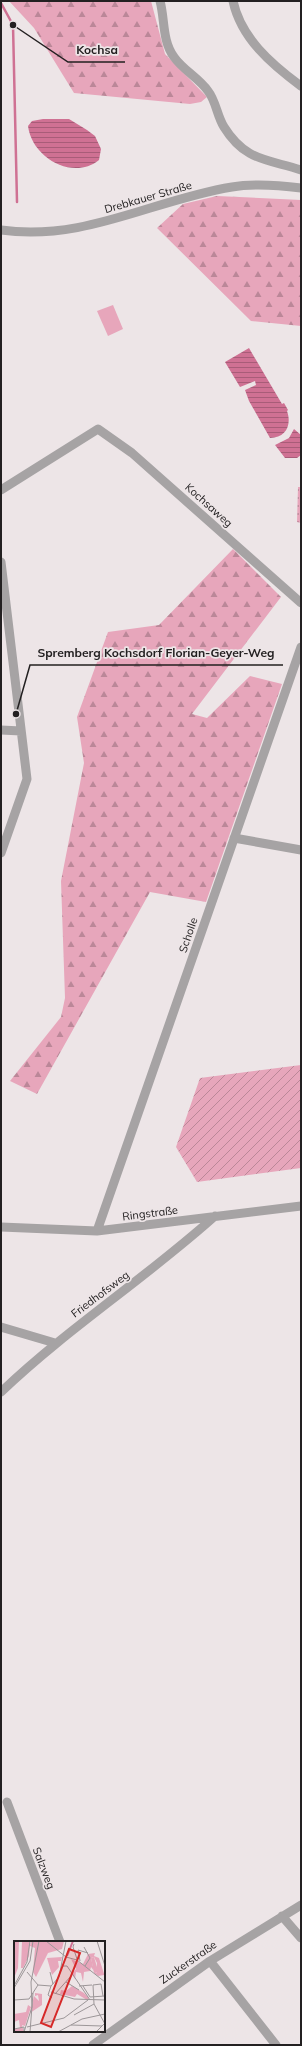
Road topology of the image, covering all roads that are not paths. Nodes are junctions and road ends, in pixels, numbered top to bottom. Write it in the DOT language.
graph roads {
  1 [pos="160,1"];
  2 [pos="233,1"];
  3 [pos="301,86"];
  4 [pos="301,170"];
  5 [pos="301,188"];
  6 [pos="1,230"];
  7 [pos="1,490"];
  8 [pos="1,562"];
  9 [pos="301,603"];
  10 [pos="301,647"];
  11 [pos="1,730"];
  12 [pos="21,731"];
  13 [pos="234,838"];
  14 [pos="301,850"];
  15 [pos="1,853"];
  16 [pos="301,1206"];
  17 [pos="215,1216"];
  18 [pos="1,1228"];
  19 [pos="97,1231"];
  20 [pos="1,1327"];
  21 [pos="55,1343"];
  22 [pos="1,1392"];
  23 [pos="7,1802"];
  24 [pos="301,1905"];
  25 [pos="282,1916"];
  26 [pos="301,1938"];
  27 [pos="60,1941"];
  28 [pos="210,1961"];
  29 [pos="106,2030"];
  30 [pos="104,2032"];
  31 [pos="93,2045"];
  32 [pos="276,2045"];
  1 -- 4 [label="street"];
  2 -- 3 [label="street"];
  5 -- 6 [label="street, Drebkauer Straße"];
  7 -- 9 [label="street, Kochsaweg"];
  8 -- 12 [label="street"];
  10 -- 13 [label="street, Scholle"];
  11 -- 12 [label="street"];
  12 -- 15 [label="street"];
  13 -- 14 [label="street"];
  13 -- 19 [label="street, Scholle"];
  16 -- 17 [label="street, Ringstraße"];
  17 -- 19 [label="street, Ringstraße"];
  17 -- 21 [label="street, Friedhofsweg"];
  18 -- 19 [label="street, Ringstraße"];
  20 -- 21 [label="street"];
  21 -- 22 [label="street, Friedhofsweg"];
  23 -- 27 [label="street, Salzweg"];
  24 -- 25 [label="street, Zuckerstraße"];
  25 -- 26 [label="street"];
  25 -- 28 [label="street, Zuckerstraße"];
  28 -- 29 [label="street, Zuckerstraße"];
  28 -- 32 [label="street"];
  30 -- 31 [label="street, Zuckerstraße"];
}
